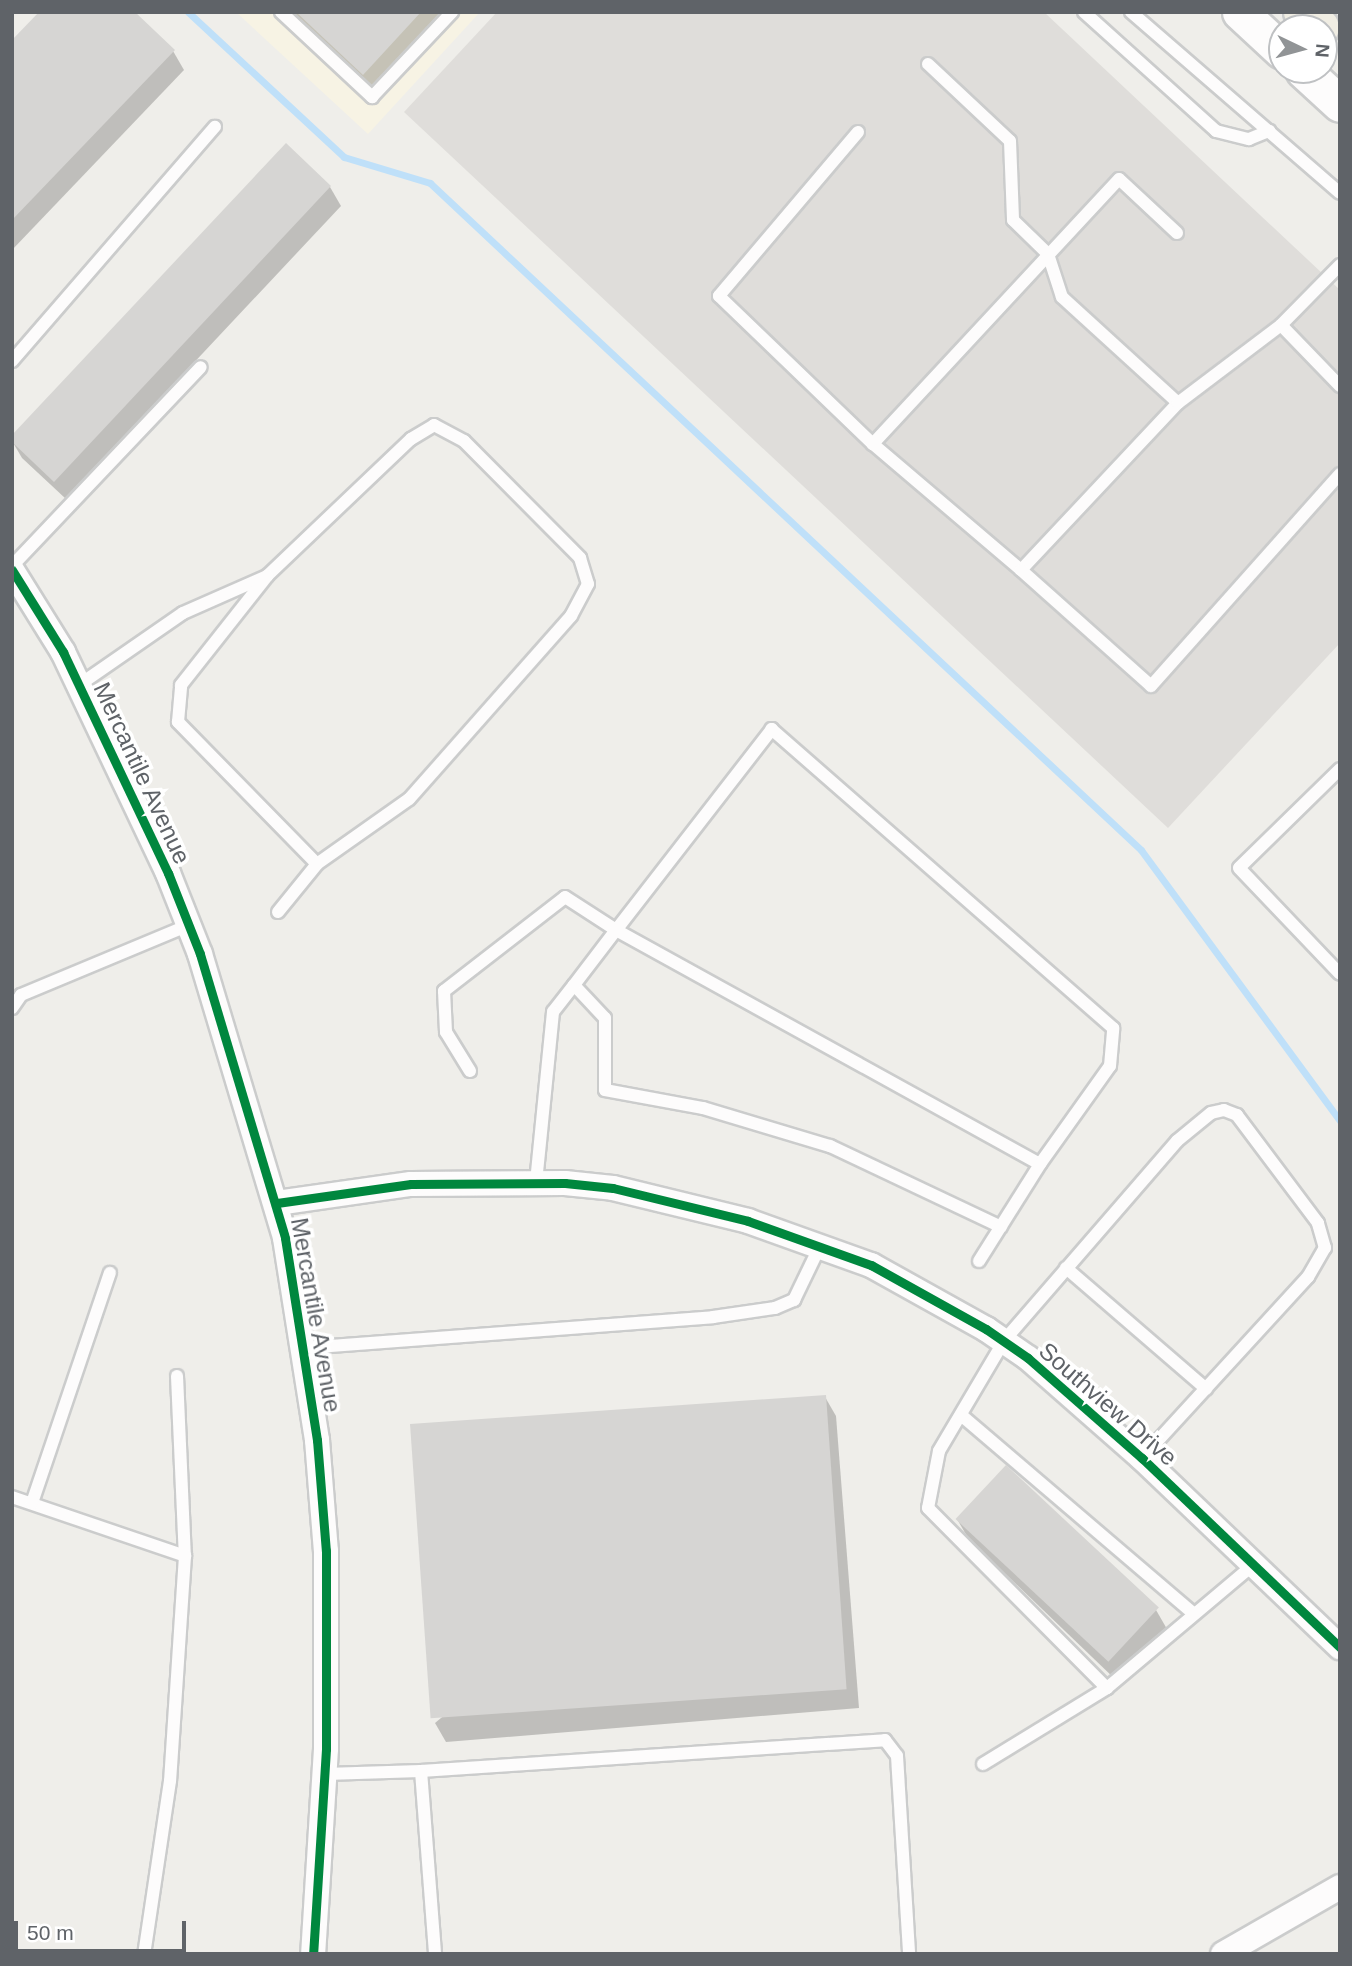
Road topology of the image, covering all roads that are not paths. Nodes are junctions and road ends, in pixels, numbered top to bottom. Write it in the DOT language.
graph roads {
  1 [pos="281,12"];
  2 [pos="452,12"];
  3 [pos="1084,12"];
  4 [pos="1131,12"];
  5 [pos="1240,12"];
  6 [pos="1268,38"];
  7 [pos="928,64"];
  8 [pos="1318,84"];
  9 [pos="1340,104"];
  10 [pos="215,127"];
  11 [pos="1269,131"];
  12 [pos="858,132"];
  13 [pos="1340,193"];
  14 [pos="1177,233"];
  15 [pos="1048,254"];
  16 [pos="1340,265"];
  17 [pos="1281,325"];
  18 [pos="12,361"];
  19 [pos="201,367"];
  20 [pos="1340,386"];
  21 [pos="1178,403"];
  22 [pos="873,444"];
  23 [pos="1340,474"];
  24 [pos="12,568"];
  25 [pos="1021,570"];
  26 [pos="267,576"];
  27 [pos="79,685"];
  28 [pos="1340,769"];
  29 [pos="317,864"];
  30 [pos="278,912"];
  31 [pos="189,925"];
  32 [pos="617,930"];
  33 [pos="1340,974"];
  34 [pos="574,985"];
  35 [pos="12,1008"];
  36 [pos="470,1071"];
  37 [pos="1040,1164"];
  38 [pos="536,1182"];
  39 [pos="276,1203"];
  40 [pos="1001,1227"];
  41 [pos="820,1246"];
  42 [pos="979,1261"];
  43 [pos="1066,1268"];
  44 [pos="110,1273"];
  45 [pos="1004,1341"];
  46 [pos="304,1348"];
  47 [pos="177,1376"];
  48 [pos="1206,1388"];
  49 [pos="961,1415"];
  50 [pos="1142,1458"];
  51 [pos="12,1496"];
  52 [pos="33,1503"];
  53 [pos="185,1556"];
  54 [pos="1253,1565"];
  55 [pos="1194,1614"];
  56 [pos="1340,1647"];
  57 [pos="1107,1688"];
  58 [pos="983,1764"];
  59 [pos="421,1771"];
  60 [pos="325,1774"];
  61 [pos="1340,1887"];
  62 [pos="144,1954"];
  63 [pos="313,1954"];
  64 [pos="435,1954"];
  65 [pos="909,1954"];
  66 [pos="1223,1954"];
  1 -- 2 [label="lane"];
  3 -- 11 [label="lane"];
  4 -- 11 [label="lane"];
  5 -- 6 [label="main road"];
  7 -- 15 [label="lane"];
  8 -- 9 [label="main road"];
  10 -- 18 [label="lane"];
  11 -- 13 [label="lane"];
  12 -- 22 [label="lane"];
  14 -- 15 [label="lane"];
  15 -- 21 [label="lane"];
  15 -- 22 [label="lane"];
  16 -- 17 [label="lane"];
  17 -- 20 [label="lane"];
  17 -- 21 [label="lane"];
  19 -- 24 [label="lane"];
  21 -- 25 [label="lane"];
  22 -- 25 [label="lane"];
  23 -- 25 [label="lane"];
  24 -- 27 [label="street, Mercantile Avenue"];
  26 -- 27 [label="lane"];
  26 -- 29 [label="lane"];
  26 -- 29 [label="lane"];
  27 -- 31 [label="street, Mercantile Avenue"];
  28 -- 33 [label="lane"];
  29 -- 30 [label="lane"];
  31 -- 35 [label="lane"];
  31 -- 39 [label="street, Mercantile Avenue"];
  32 -- 34 [label="lane"];
  32 -- 36 [label="lane"];
  32 -- 37 [label="lane"];
  32 -- 37 [label="lane"];
  34 -- 38 [label="lane"];
  34 -- 40 [label="lane"];
  37 -- 40 [label="lane"];
  38 -- 39 [label="street, Southview Drive"];
  38 -- 41 [label="street, Southview Drive"];
  39 -- 46 [label="street, Mercantile Avenue"];
  40 -- 42 [label="lane"];
  41 -- 45 [label="street, Southview Drive"];
  41 -- 46 [label="lane"];
  43 -- 45 [label="lane"];
  43 -- 48 [label="lane"];
  43 -- 48 [label="lane"];
  44 -- 52 [label="lane"];
  45 -- 49 [label="lane"];
  45 -- 50 [label="street, Southview Drive"];
  46 -- 60 [label="street, Mercantile Avenue"];
  47 -- 53 [label="lane"];
  48 -- 50 [label="lane"];
  49 -- 55 [label="lane"];
  49 -- 57 [label="lane"];
  50 -- 54 [label="street, Southview Drive"];
  51 -- 52 [label="lane"];
  52 -- 53 [label="lane"];
  53 -- 62 [label="lane"];
  54 -- 55 [label="lane"];
  54 -- 56 [label="street, Southview Drive"];
  55 -- 57 [label="lane"];
  57 -- 58 [label="lane"];
  59 -- 60 [label="lane"];
  59 -- 64 [label="lane"];
  59 -- 65 [label="lane"];
  60 -- 63 [label="street, Mercantile Avenue"];
  61 -- 66 [label="street"];
}
